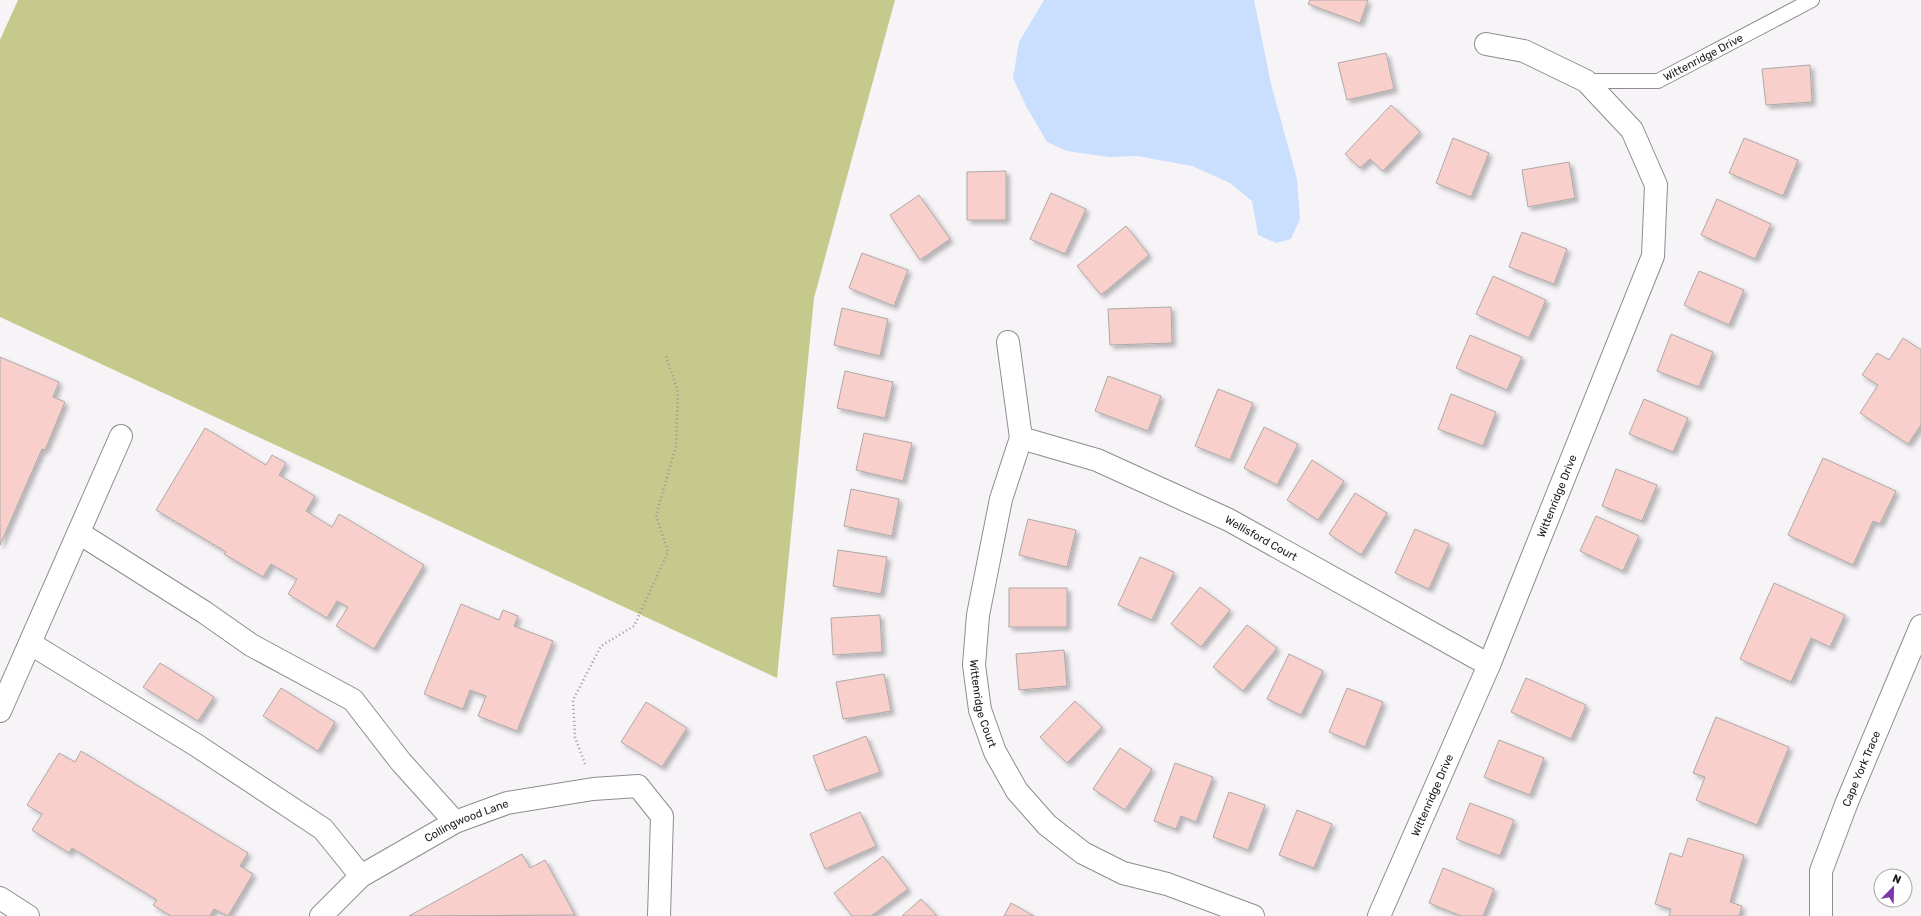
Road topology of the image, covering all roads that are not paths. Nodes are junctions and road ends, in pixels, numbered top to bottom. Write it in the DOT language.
graph roads {
  1 [pos="1812,0"];
  2 [pos="1486,44"];
  3 [pos="1586,81"];
  4 [pos="1008,342"];
  5 [pos="121,436"];
  6 [pos="1020,438"];
  7 [pos="79,533"];
  8 [pos="1921,626"];
  9 [pos="31,644"];
  10 [pos="1489,665"];
  11 [pos="0,712"];
  12 [pos="455,822"];
  13 [pos="361,876"];
  14 [pos="0,898"];
  15 [pos="28,916"];
  16 [pos="321,916"];
  17 [pos="659,916"];
  18 [pos="1254,916"];
  19 [pos="1379,916"];
  20 [pos="1821,916"];
  1 -- 3 [label="lane, Wittenridge Drive"];
  2 -- 3 [label="street, Wittenridge Drive"];
  3 -- 10 [label="street, Wittenridge Drive"];
  4 -- 6 [label="street, Wittenridge Court"];
  5 -- 7 [label="street"];
  6 -- 10 [label="street, Wellisford Court"];
  6 -- 18 [label="street, Wittenridge Court"];
  7 -- 9 [label="street"];
  7 -- 12 [label="street"];
  8 -- 20 [label="street, Cape York Trace"];
  9 -- 11 [label="street"];
  9 -- 13 [label="street"];
  10 -- 19 [label="street, Wittenridge Drive"];
  12 -- 13 [label="street, Collingwood Lane"];
  12 -- 17 [label="street, Collingwood Lane"];
  13 -- 16 [label="street, Collingwood Lane"];
  14 -- 15 [label="street"];
}
